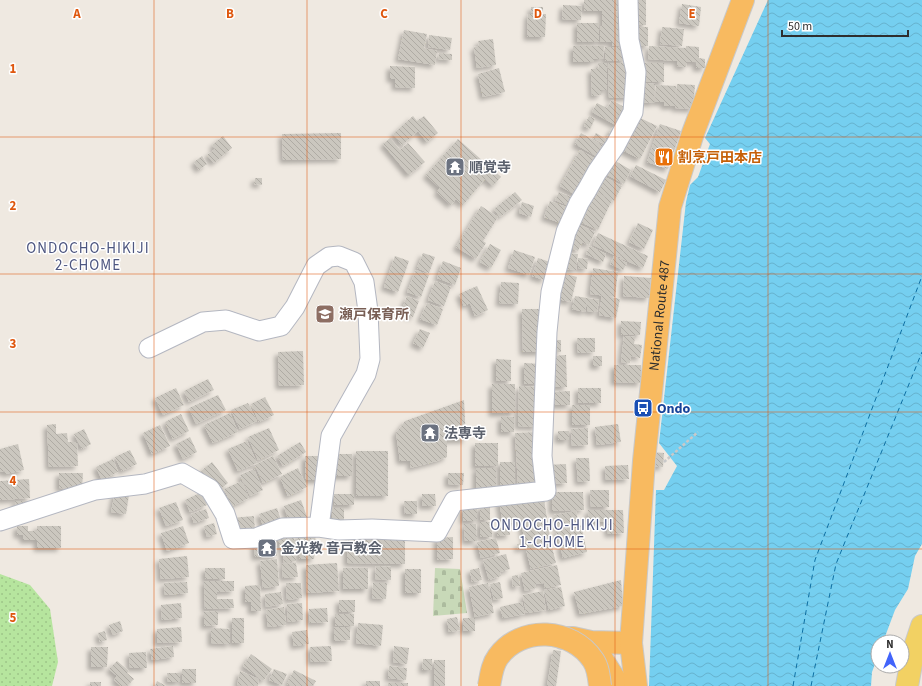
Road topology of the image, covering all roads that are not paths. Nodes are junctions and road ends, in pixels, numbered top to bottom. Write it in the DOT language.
graph roads {
  1 [pos="628,0"];
  2 [pos="743,0"];
  3 [pos="149,348"];
  4 [pos="0,521"];
  5 [pos="319,527"];
  6 [pos="922,626"];
  7 [pos="591,642"];
  8 [pos="631,643"];
  9 [pos="489,686"];
  10 [pos="493,686"];
  11 [pos="600,686"];
  12 [pos="619,686"];
  13 [pos="636,686"];
  14 [pos="907,686"];
  1 -- 5 [label="street"];
  2 -- 8 [label="highway, National Route 487"];
  3 -- 5 [label="street"];
  4 -- 5 [label="street"];
  6 -- 14 [label="main road"];
  7 -- 8 [label="highway"];
  7 -- 10 [label="highway"];
  7 -- 12 [label="highway"];
  8 -- 13 [label="highway, National Route 487"];
  9 -- 11 [label="highway, bridge"];
}
